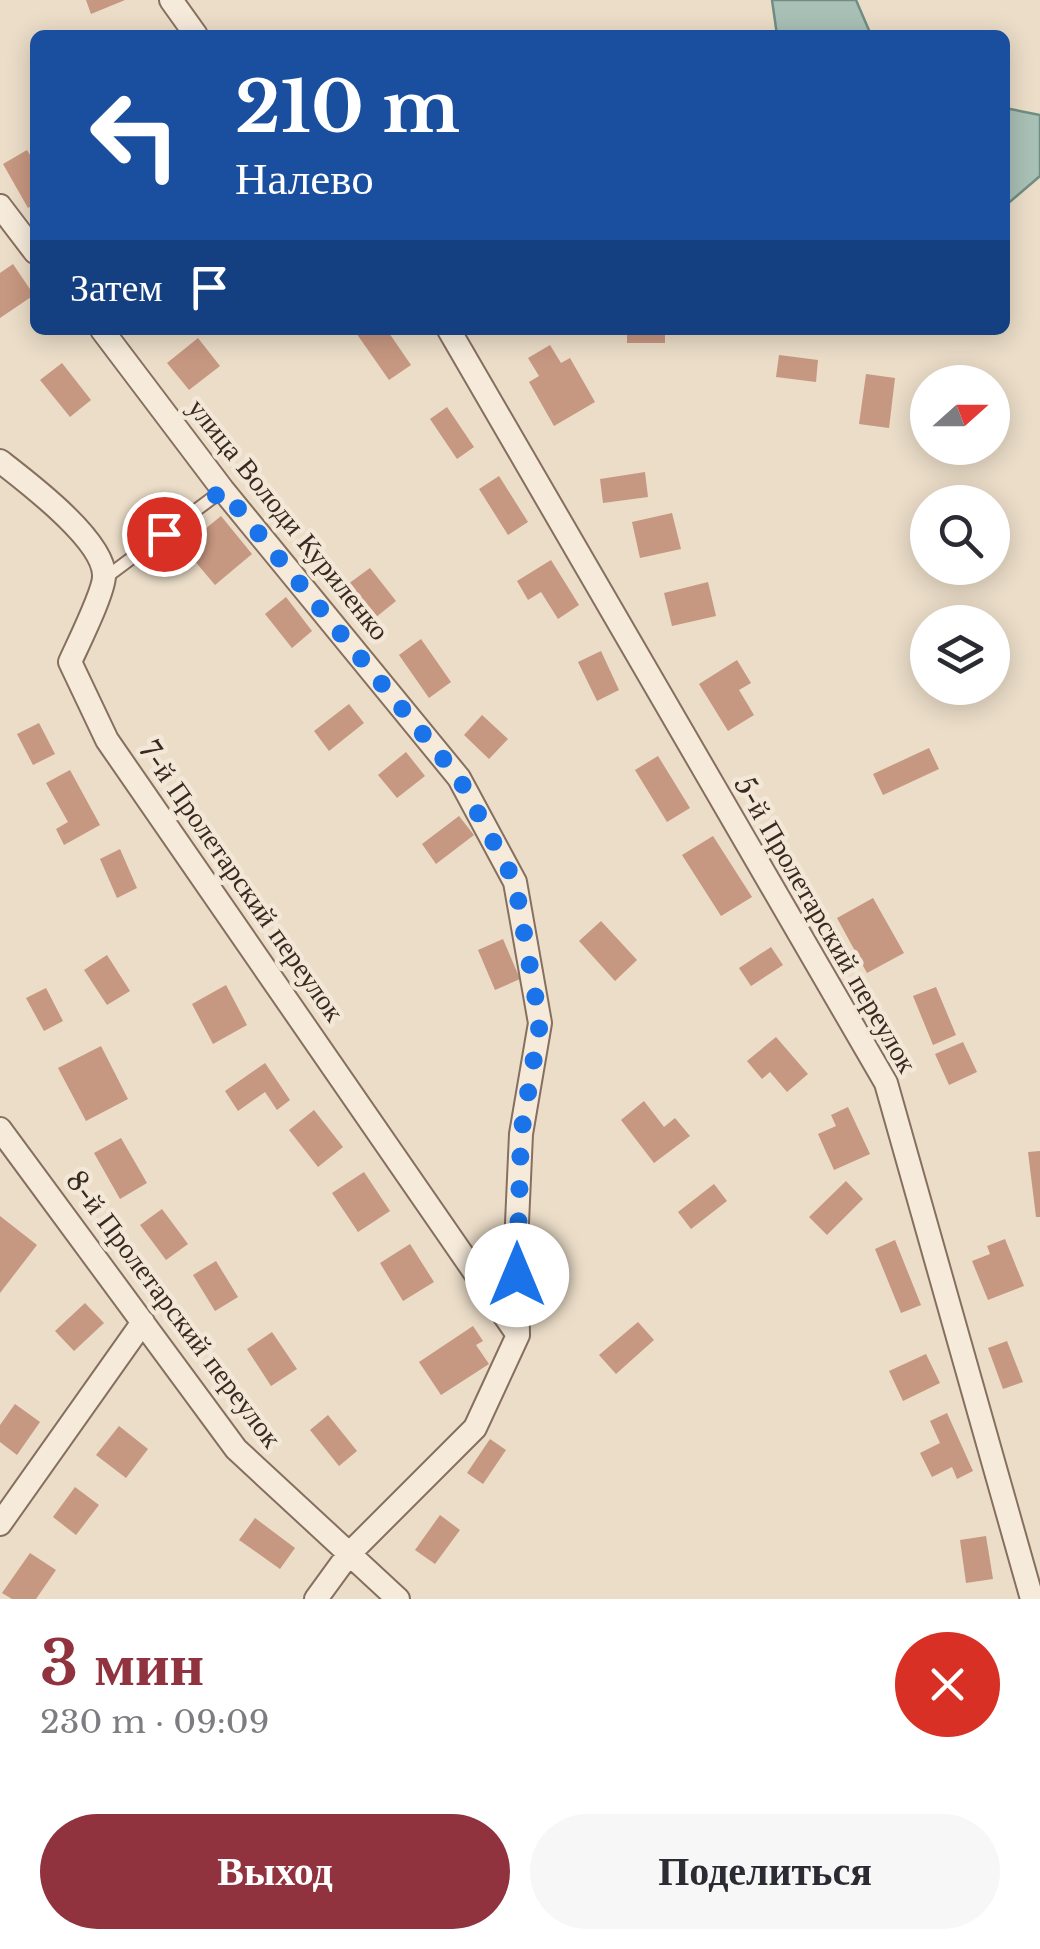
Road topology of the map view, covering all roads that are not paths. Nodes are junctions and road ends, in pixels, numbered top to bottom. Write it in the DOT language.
graph roads {
  1 [pos="171,0"];
  2 [pos="192,30"];
  3 [pos="0,206"];
  4 [pos="30,245"];
  5 [pos="106,335"];
  6 [pos="452,335"];
  7 [pos="0,461"];
  8 [pos="223,490"];
  9 [pos="105,578"];
  10 [pos="0,1128"];
  11 [pos="142,1322"];
  12 [pos="518,1335"];
  13 [pos="0,1524"];
  14 [pos="348,1555"];
  15 [pos="316,1599"];
  16 [pos="398,1599"];
  17 [pos="1032,1599"];
  1 -- 2 [label="street"];
  3 -- 4 [label="street"];
  5 -- 8 [label="street, улица Володи Куриленко"];
  6 -- 17 [label="street, 5-й Пролетарский переулок"];
  7 -- 9 [label="street"];
  8 -- 9 [label="lane"];
  8 -- 12 [label="street, улица Володи Куриленко"];
  9 -- 12 [label="street, 7-й Пролетарский переулок"];
  10 -- 11 [label="street, 8-й Пролетарский переулок"];
  11 -- 13 [label="street"];
  11 -- 14 [label="street, 8-й Пролетарский переулок"];
  12 -- 14 [label="street, улица Володи Куриленко"];
  14 -- 15 [label="street, улица Володи Куриленко"];
  14 -- 16 [label="street, 8-й Пролетарский переулок"];
}
